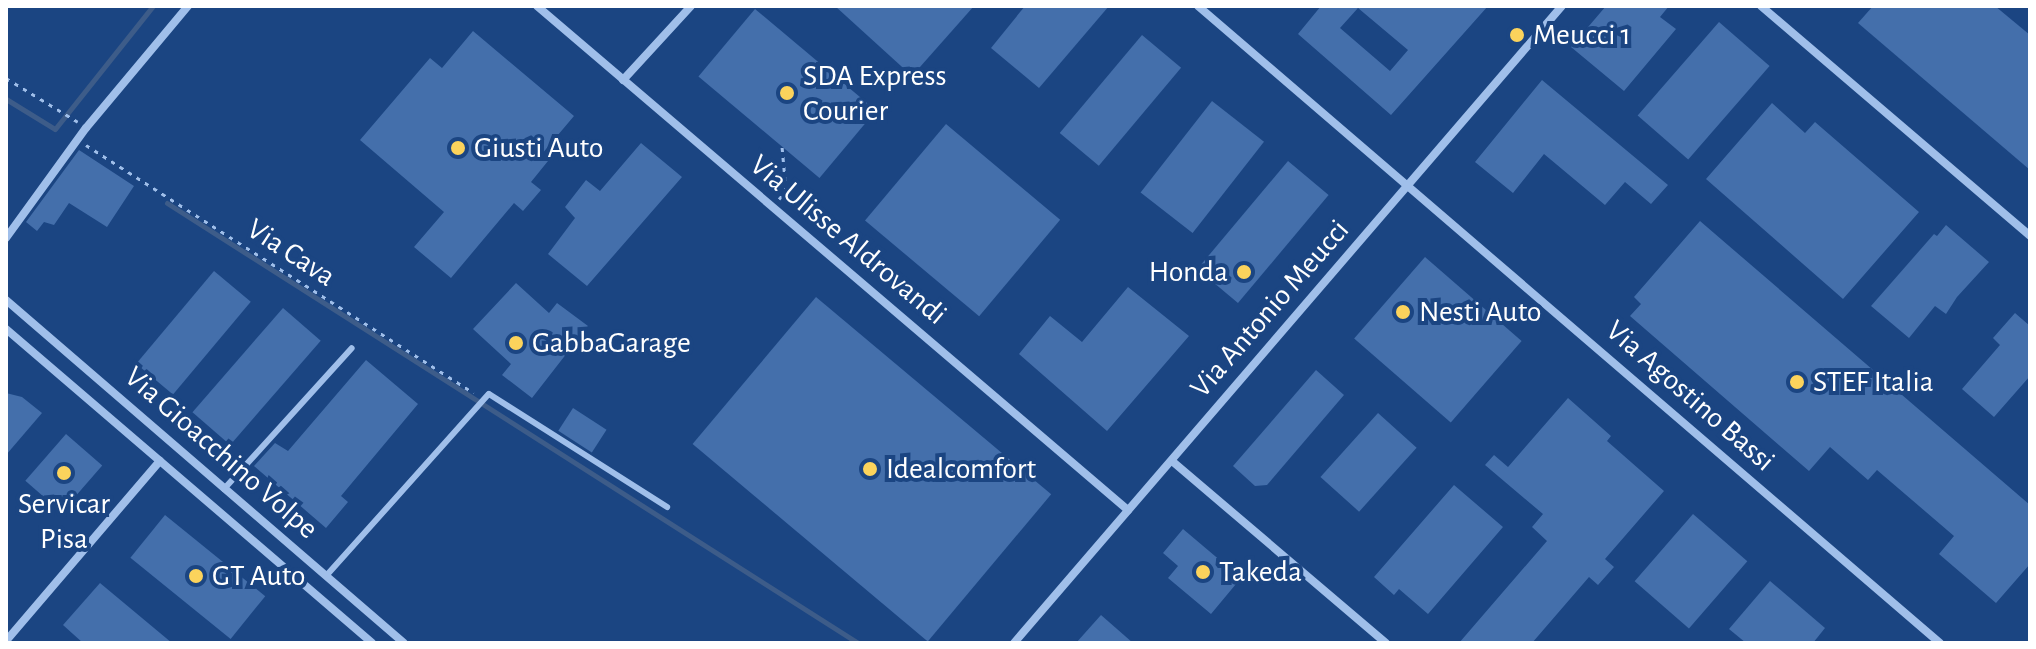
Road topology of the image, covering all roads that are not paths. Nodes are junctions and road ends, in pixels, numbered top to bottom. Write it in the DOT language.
graph roads {
  1 [pos="188,6"];
  2 [pos="537,6"];
  3 [pos="691,6"];
  4 [pos="1198,6"];
  5 [pos="1562,6"];
  6 [pos="1761,6"];
  7 [pos="623,80"];
  8 [pos="1408,185"];
  9 [pos="2030,236"];
  10 [pos="6,238"];
  11 [pos="6,300"];
  12 [pos="6,329"];
  13 [pos="352,348"];
  14 [pos="160,461"];
  15 [pos="1172,461"];
  16 [pos="224,489"];
  17 [pos="667,507"];
  18 [pos="1128,510"];
  19 [pos="326,576"];
  20 [pos="6,641"];
  21 [pos="372,643"];
  22 [pos="404,643"];
  23 [pos="1014,643"];
  24 [pos="1386,643"];
  25 [pos="1940,643"];
  1 -- 10 [label="street"];
  2 -- 7 [label="street, Via Ulisse Aldrovandi"];
  3 -- 7 [label="street"];
  4 -- 8 [label="street, Via Agostino Bassi"];
  5 -- 8 [label="street, Via Antonio Meucci"];
  6 -- 9 [label="street"];
  7 -- 18 [label="street, Via Ulisse Aldrovandi"];
  8 -- 15 [label="street, Via Antonio Meucci"];
  8 -- 25 [label="street, Via Agostino Bassi"];
  11 -- 16 [label="street, Via Gioacchino Volpe"];
  12 -- 14 [label="street, Via Gioacchino Volpe"];
  13 -- 16 [label="lane"];
  14 -- 20 [label="street"];
  14 -- 21 [label="street, Via Gioacchino Volpe"];
  15 -- 18 [label="street, Via Antonio Meucci"];
  15 -- 24 [label="street"];
  16 -- 19 [label="street, Via Gioacchino Volpe"];
  17 -- 19 [label="lane"];
  18 -- 23 [label="street, Via Antonio Meucci"];
  19 -- 22 [label="street, Via Gioacchino Volpe"];
}
